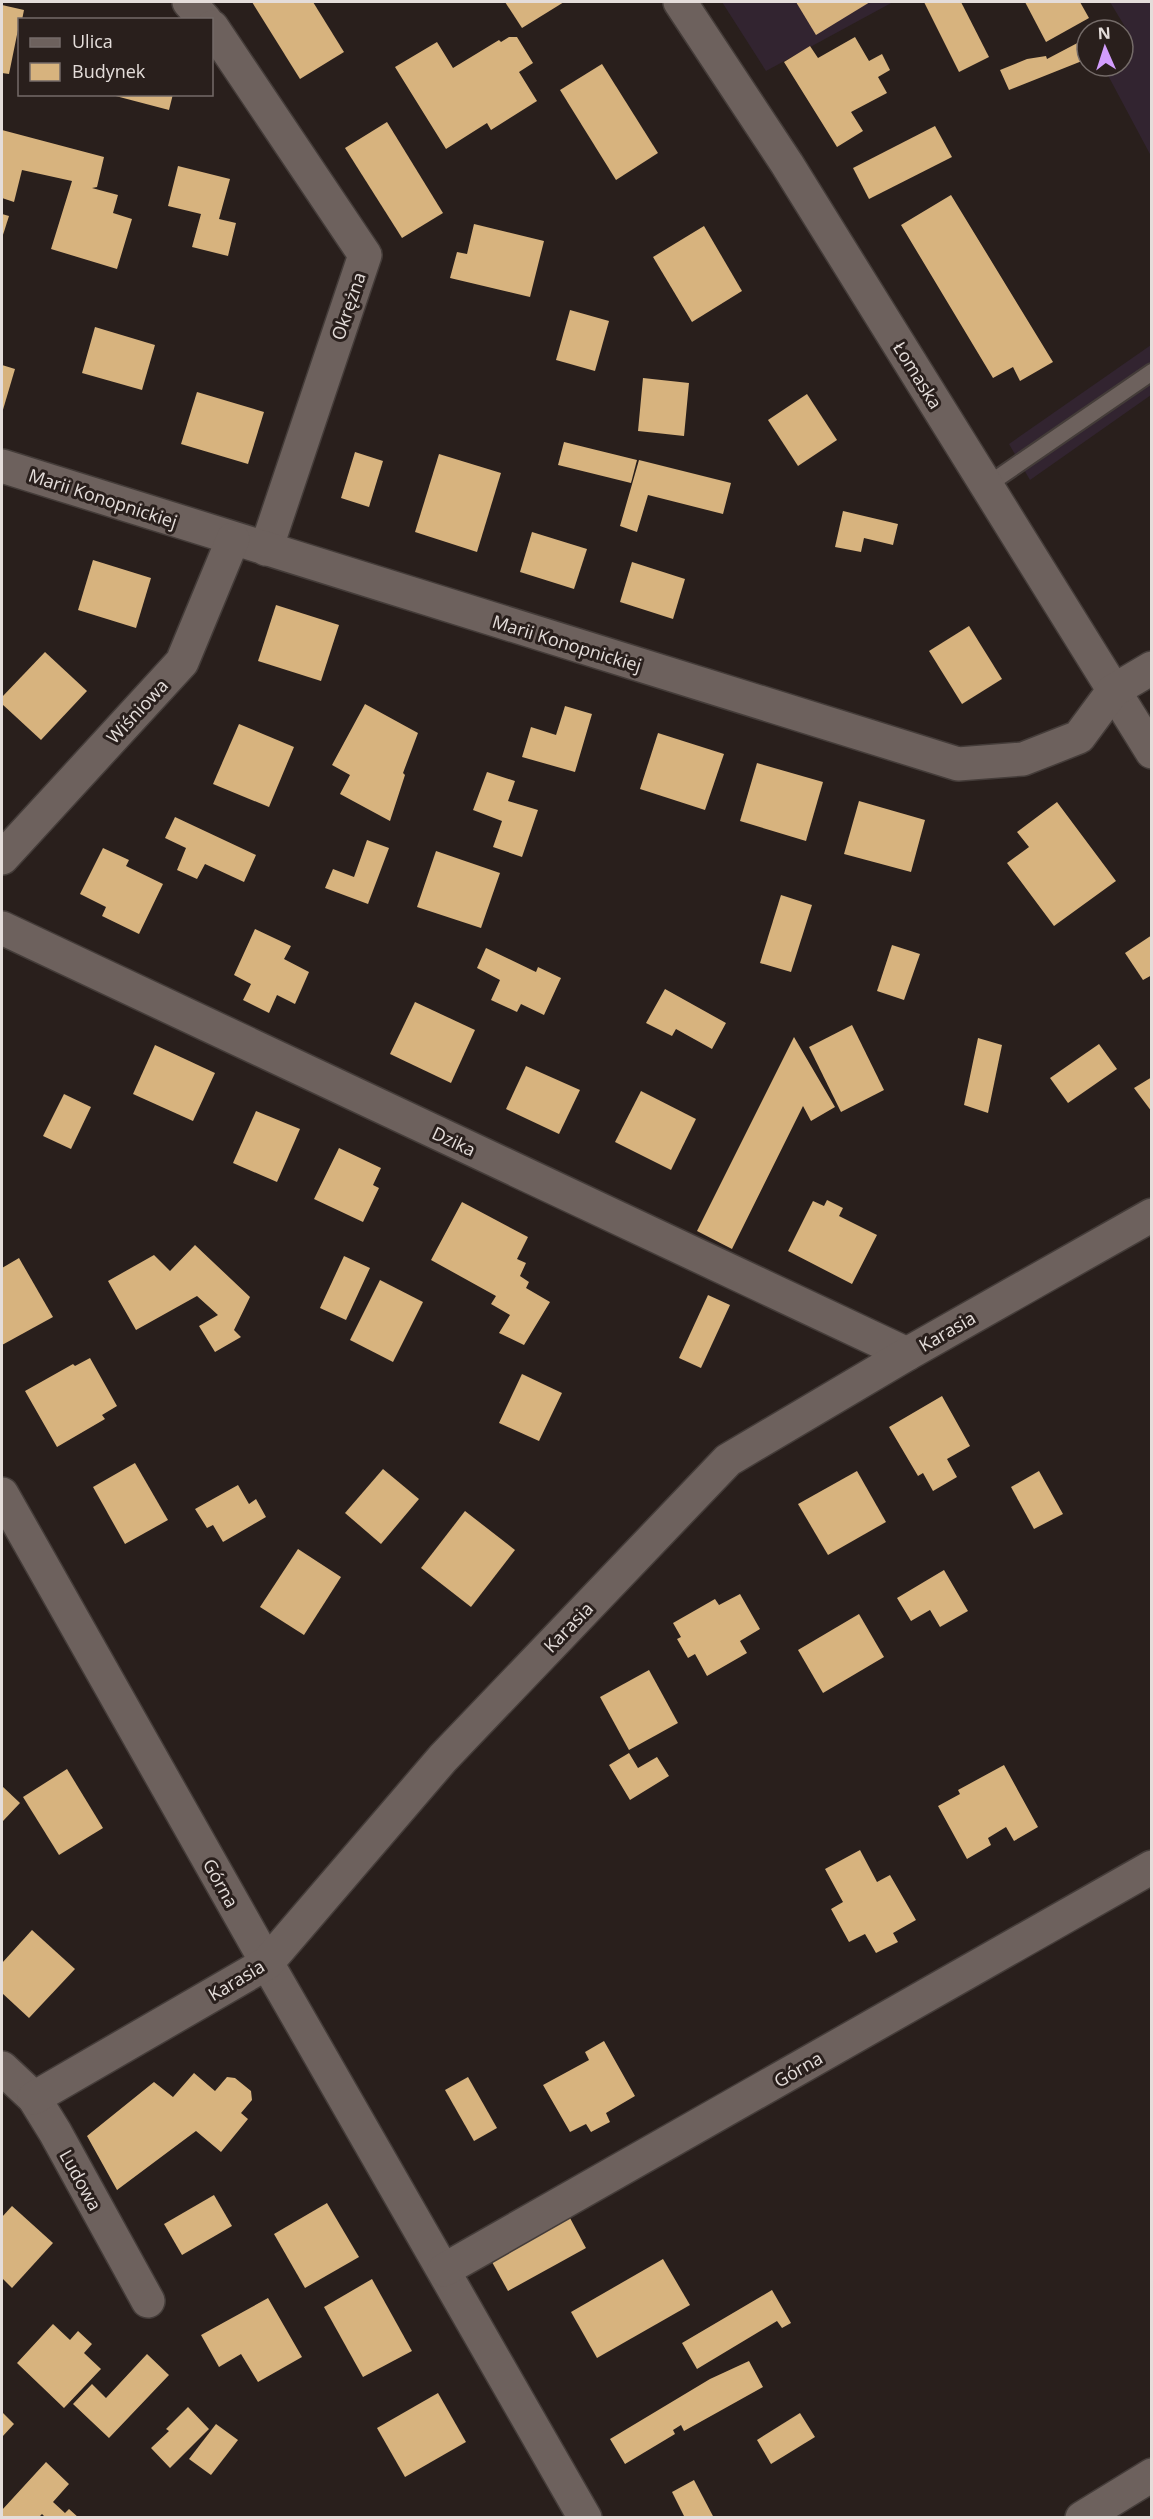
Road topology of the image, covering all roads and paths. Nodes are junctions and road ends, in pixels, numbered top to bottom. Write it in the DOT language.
graph roads {
  1 [pos="189,2"];
  2 [pos="680,2"];
  3 [pos="203,18"];
  4 [pos="213,28"];
  5 [pos="1152,372"];
  6 [pos="2,466"];
  7 [pos="986,486"];
  8 [pos="233,539"];
  9 [pos="266,549"];
  10 [pos="1152,668"];
  11 [pos="1113,691"];
  12 [pos="1152,752"];
  13 [pos="2,858"];
  14 [pos="2,928"];
  15 [pos="1152,1215"];
  16 [pos="907,1354"];
  17 [pos="2,1494"];
  18 [pos="1152,1868"];
  19 [pos="267,1963"];
  20 [pos="2,2068"];
  21 [pos="34,2098"];
  22 [pos="444,2270"];
  23 [pos="148,2301"];
  24 [pos="1152,2475"];
  25 [pos="585,2517"];
  26 [pos="1082,2517"];
  1 -- 3 [label="street"];
  2 -- 7 [label="street, Łomaska"];
  4 -- 9 [label="street, Okrężna"];
  5 -- 7 [label="lane"];
  6 -- 8 [label="street, Marii Konopnickiej"];
  7 -- 11 [label="street, Łomaska"];
  8 -- 9 [label="street, Marii Konopnickiej"];
  8 -- 13 [label="street, Wiśniowa"];
  9 -- 11 [label="street, Marii Konopnickiej"];
  10 -- 11 [label="street"];
  11 -- 12 [label="street, Łomaska"];
  14 -- 16 [label="street, Dzika"];
  15 -- 16 [label="street, Karasia"];
  16 -- 19 [label="street, Karasia"];
  17 -- 19 [label="street, Górna"];
  18 -- 22 [label="street, Górna"];
  19 -- 21 [label="street, Karasia"];
  19 -- 22 [label="street, Górna"];
  20 -- 21 [label="street, Ludowa"];
  21 -- 23 [label="street, Ludowa"];
  22 -- 25 [label="street, Górna"];
  24 -- 26 [label="street"];
}
